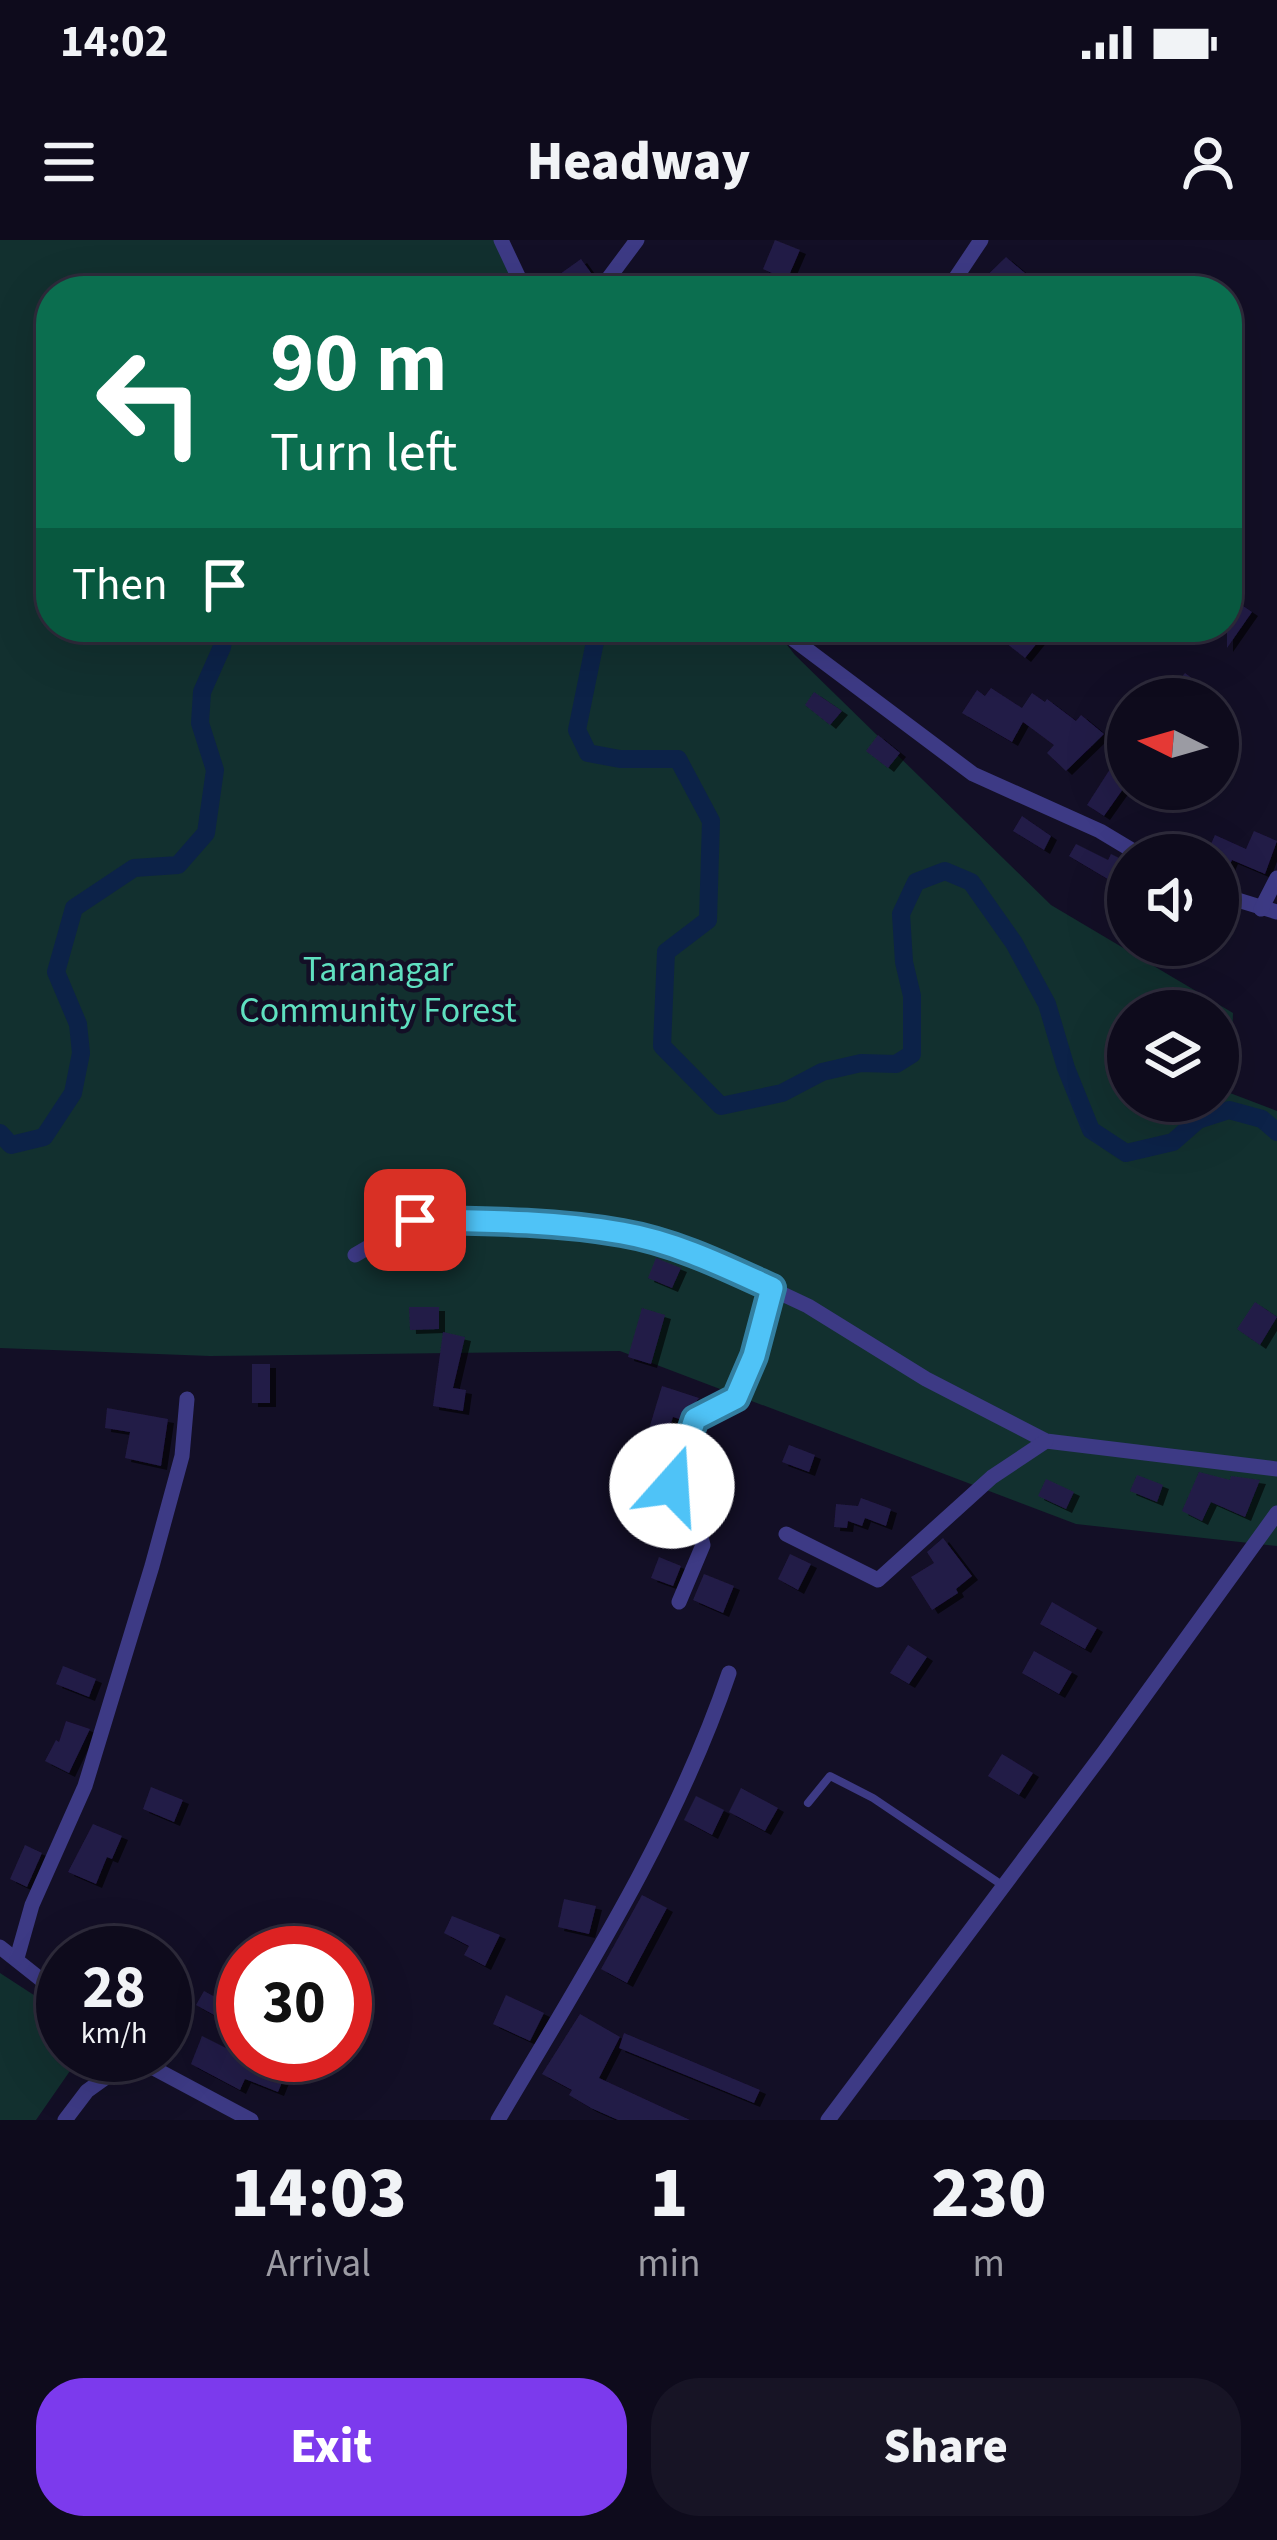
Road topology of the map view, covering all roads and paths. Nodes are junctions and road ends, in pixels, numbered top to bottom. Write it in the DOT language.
graph roads {
  1 [pos="501,240"];
  2 [pos="637,240"];
  3 [pos="981,240"];
  4 [pos="518,276"];
  5 [pos="610,276"];
  6 [pos="957,276"];
  7 [pos="797,642"];
  8 [pos="1107,835"];
  9 [pos="1277,878"];
  10 [pos="1239,901"];
  11 [pos="1269,911"];
  12 [pos="355,1255"];
  13 [pos="772,1288"];
  14 [pos="187,1399"];
  15 [pos="1046,1441"];
  16 [pos="1277,1469"];
  17 [pos="1277,1513"];
  18 [pos="786,1534"];
  19 [pos="679,1602"];
  20 [pos="729,1673"];
  21 [pos="808,1803"];
  22 [pos="1004,1886"];
  23 [pos="0,1947"];
  24 [pos="17,1958"];
  25 [pos="36,1974"];
  26 [pos="98,2082"];
  27 [pos="180,2082"];
  28 [pos="64,2120"];
  29 [pos="251,2120"];
  30 [pos="498,2120"];
  31 [pos="828,2120"];
  1 -- 4 [label="street"];
  2 -- 5 [label="street"];
  3 -- 6 [label="street"];
  7 -- 8 [label="street"];
  9 -- 11 [label="street"];
  10 -- 11 [label="street"];
  12 -- 13 [label="street"];
  13 -- 15 [label="street"];
  13 -- 19 [label="street"];
  14 -- 24 [label="street"];
  15 -- 16 [label="street"];
  15 -- 18 [label="street"];
  17 -- 22 [label="street"];
  20 -- 30 [label="street"];
  21 -- 22 [label="lane"];
  22 -- 31 [label="street"];
  23 -- 24 [label="street"];
  24 -- 25 [label="street"];
  26 -- 28 [label="street"];
  27 -- 29 [label="street"];
}
